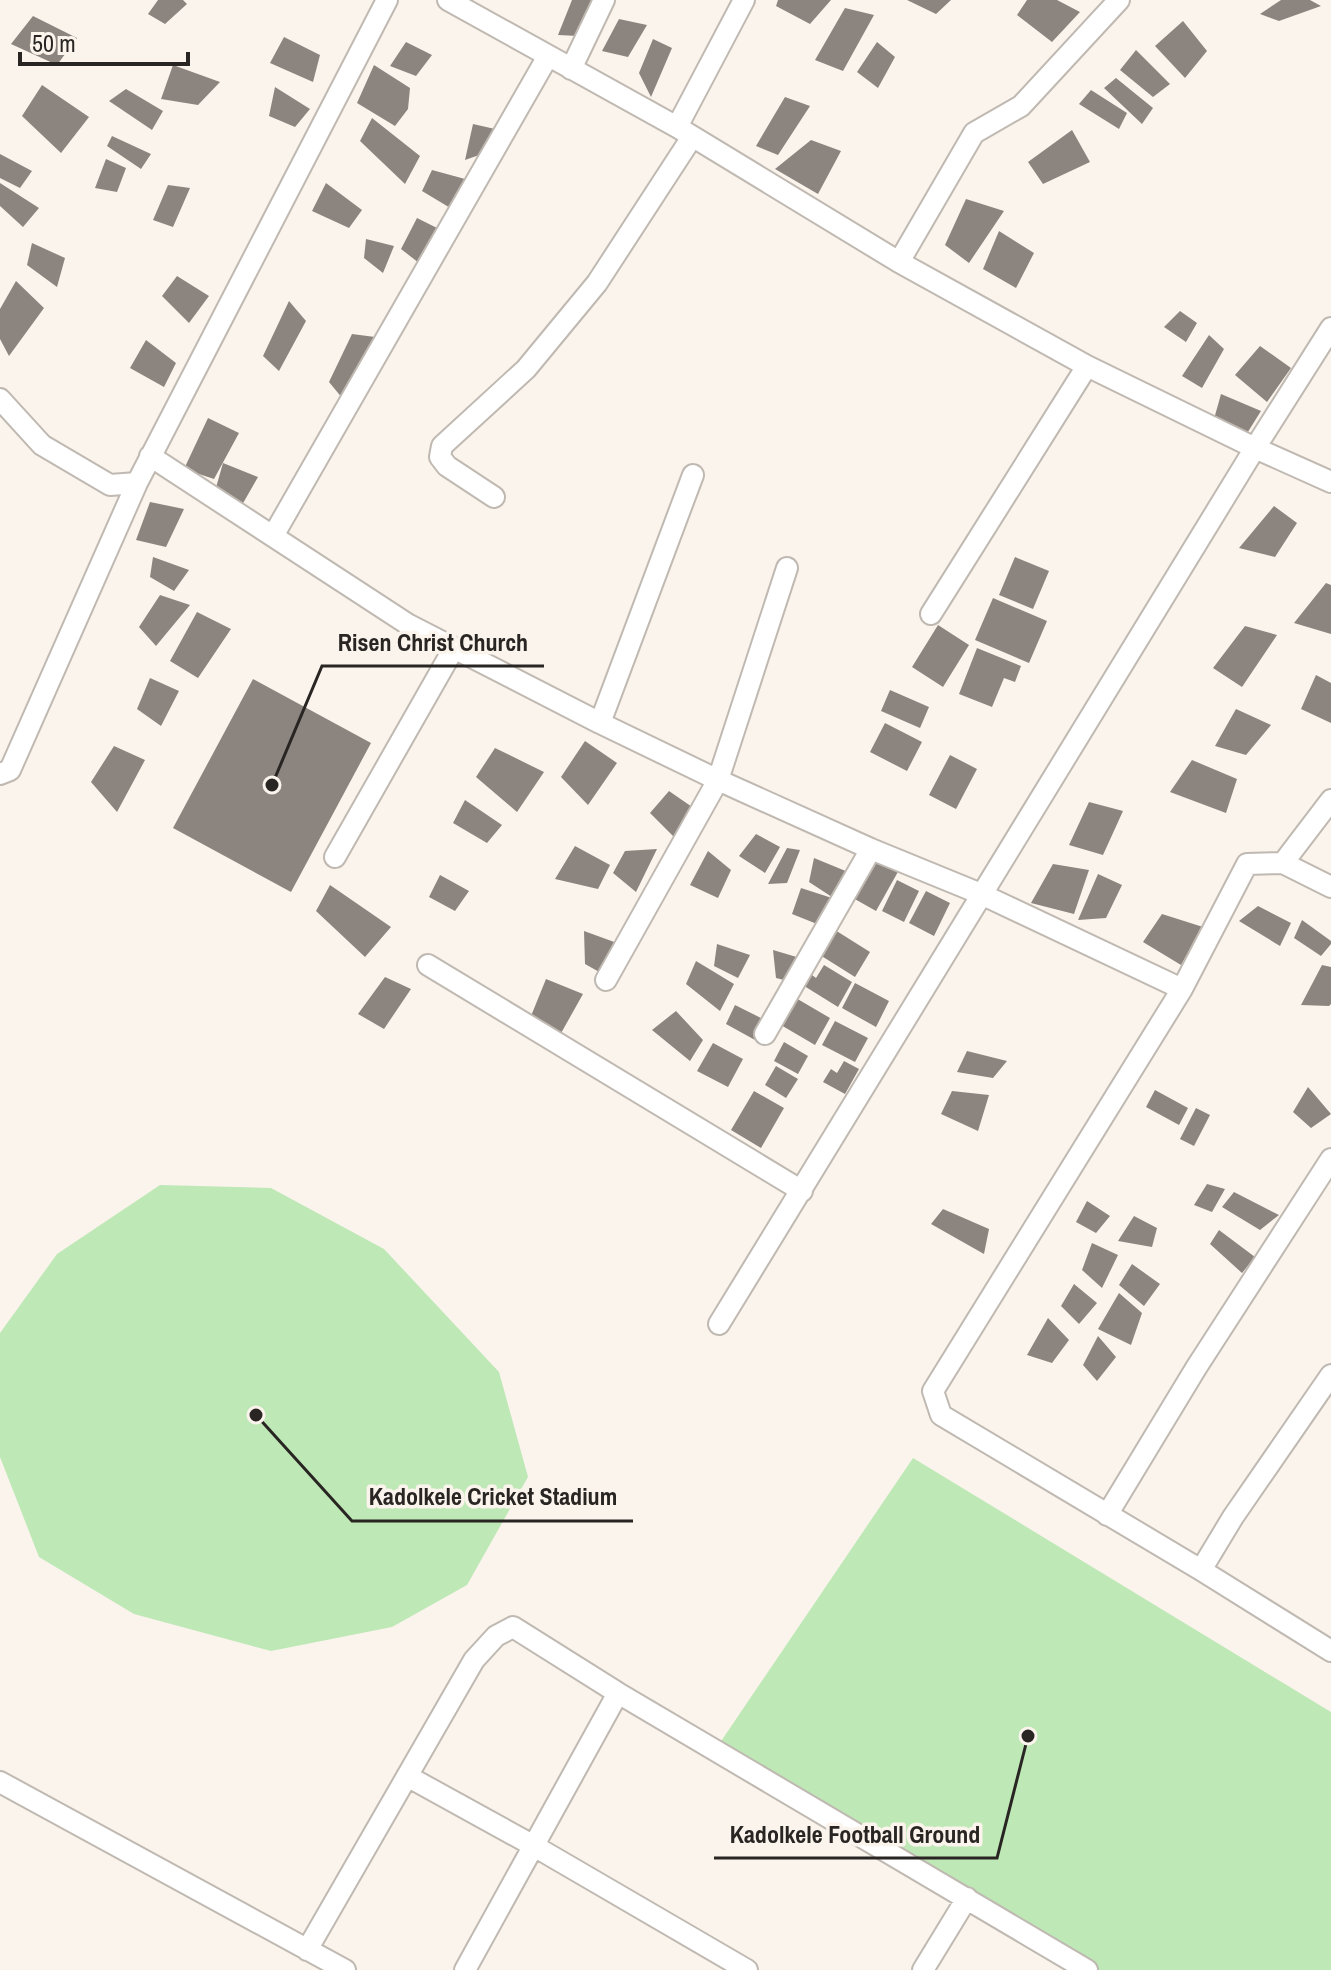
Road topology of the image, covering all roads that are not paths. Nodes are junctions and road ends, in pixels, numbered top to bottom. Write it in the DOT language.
graph roads {
  1 [pos="387,0"];
  2 [pos="448,0"];
  3 [pos="604,0"];
  4 [pos="744,0"];
  5 [pos="1119,0"];
  6 [pos="548,56"];
  7 [pos="571,69"];
  8 [pos="684,132"];
  9 [pos="899,262"];
  10 [pos="1331,328"];
  11 [pos="1087,366"];
  12 [pos="0,399"];
  13 [pos="1255,448"];
  14 [pos="150,456"];
  15 [pos="693,475"];
  16 [pos="1331,482"];
  17 [pos="137,483"];
  18 [pos="494,497"];
  19 [pos="273,536"];
  20 [pos="787,568"];
  21 [pos="931,614"];
  22 [pos="454,648"];
  23 [pos="600,723"];
  24 [pos="0,774"];
  25 [pos="718,780"];
  26 [pos="1331,800"];
  27 [pos="871,849"];
  28 [pos="335,857"];
  29 [pos="1283,863"];
  30 [pos="1331,887"];
  31 [pos="981,894"];
  32 [pos="428,965"];
  33 [pos="606,980"];
  34 [pos="1182,989"];
  35 [pos="765,1034"];
  36 [pos="1331,1159"];
  37 [pos="802,1191"];
  38 [pos="719,1324"];
  39 [pos="1331,1375"];
  40 [pos="1107,1515"];
  41 [pos="1201,1570"];
  42 [pos="1331,1651"];
  43 [pos="618,1693"];
  44 [pos="407,1776"];
  45 [pos="0,1782"];
  46 [pos="534,1846"];
  47 [pos="967,1898"];
  48 [pos="307,1950"];
  49 [pos="345,1970"];
  50 [pos="465,1970"];
  51 [pos="747,1970"];
  52 [pos="923,1970"];
  53 [pos="1087,1970"];
  1 -- 14 [label="street"];
  2 -- 6 [label="street"];
  3 -- 7 [label="street"];
  4 -- 8 [label="street"];
  5 -- 9 [label="street"];
  6 -- 7 [label="street"];
  6 -- 19 [label="street"];
  7 -- 8 [label="street"];
  8 -- 9 [label="street"];
  8 -- 18 [label="street"];
  9 -- 11 [label="street"];
  10 -- 13 [label="street"];
  11 -- 13 [label="street"];
  11 -- 21 [label="street"];
  12 -- 17 [label="street"];
  13 -- 16 [label="street"];
  13 -- 31 [label="street"];
  14 -- 17 [label="street"];
  14 -- 19 [label="street"];
  15 -- 23 [label="street"];
  17 -- 24 [label="street"];
  19 -- 22 [label="street"];
  20 -- 25 [label="street"];
  22 -- 23 [label="street"];
  22 -- 28 [label="street"];
  23 -- 25 [label="street"];
  25 -- 27 [label="street"];
  25 -- 33 [label="street"];
  26 -- 29 [label="street"];
  27 -- 31 [label="street"];
  27 -- 35 [label="street"];
  29 -- 30 [label="street"];
  29 -- 34 [label="street"];
  31 -- 34 [label="street"];
  31 -- 37 [label="street"];
  32 -- 37 [label="street"];
  34 -- 40 [label="street"];
  36 -- 40 [label="street"];
  37 -- 38 [label="street"];
  39 -- 41 [label="street"];
  40 -- 41 [label="street"];
  41 -- 42 [label="street"];
  43 -- 44 [label="street"];
  43 -- 46 [label="street"];
  43 -- 47 [label="street"];
  44 -- 46 [label="street"];
  44 -- 48 [label="street"];
  45 -- 48 [label="street"];
  46 -- 50 [label="street"];
  46 -- 51 [label="street"];
  47 -- 52 [label="street"];
  47 -- 53 [label="street"];
  48 -- 49 [label="street"];
}
